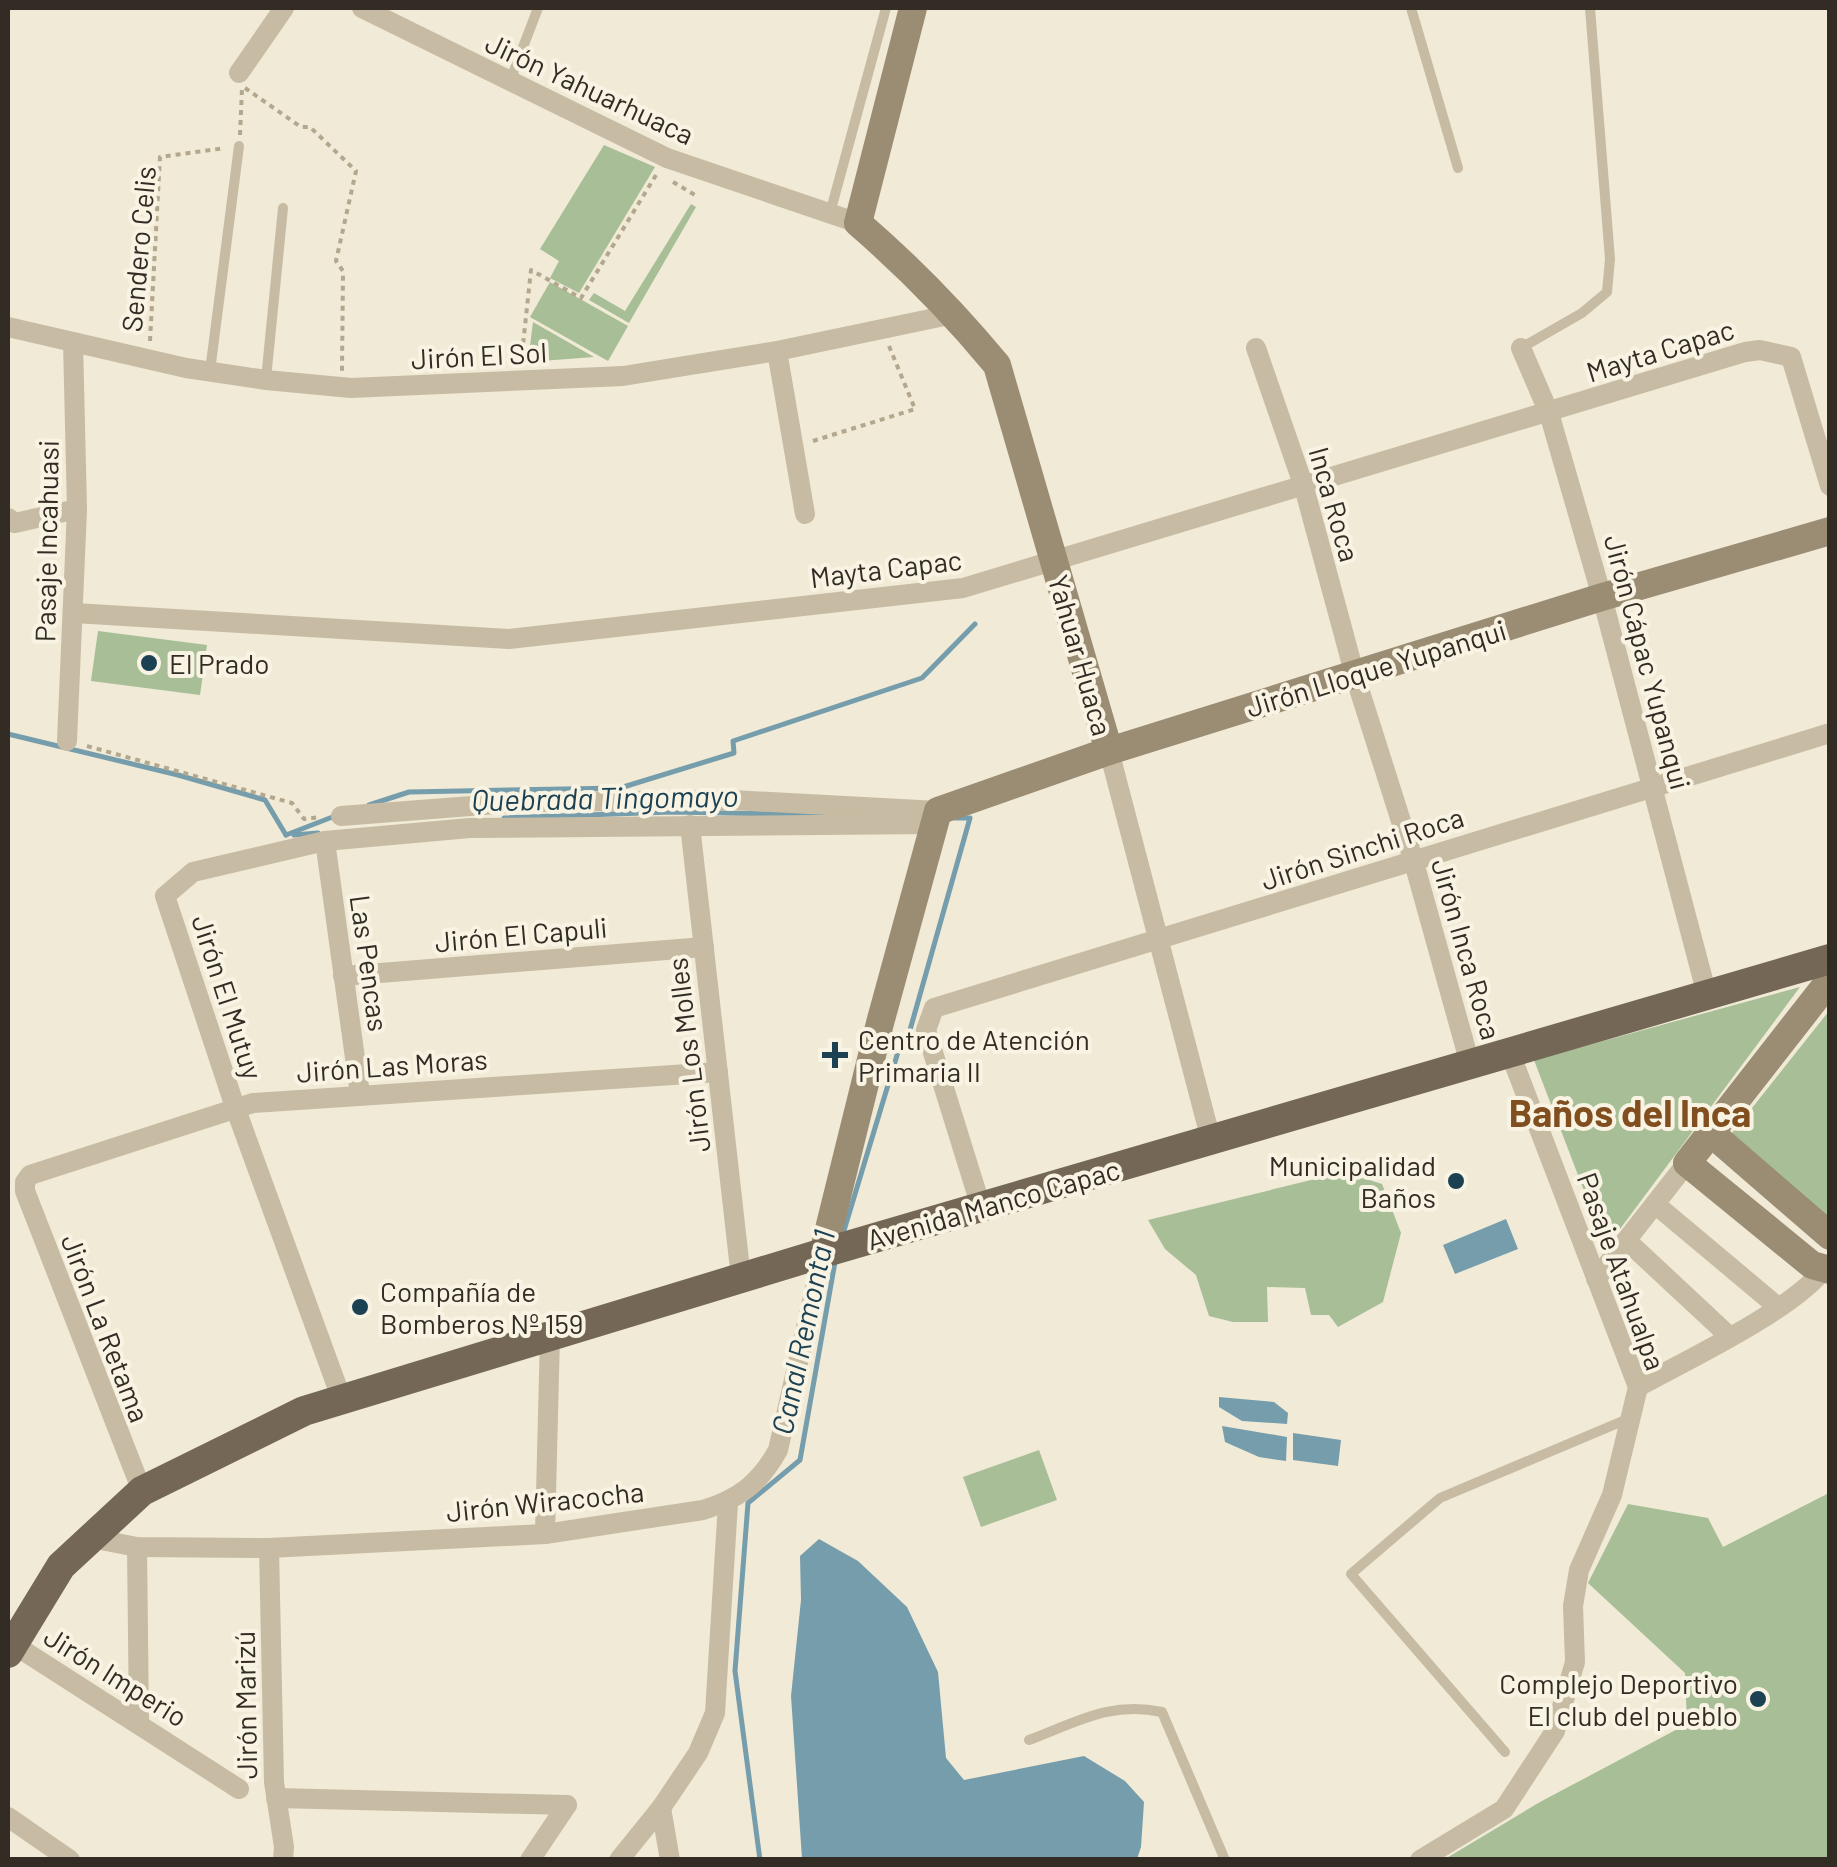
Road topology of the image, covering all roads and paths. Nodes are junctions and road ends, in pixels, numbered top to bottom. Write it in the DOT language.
graph roads {
  1 [pos="284,8"];
  2 [pos="362,8"];
  3 [pos="538,8"];
  4 [pos="886,8"];
  5 [pos="912,8"];
  6 [pos="1411,8"];
  7 [pos="1590,8"];
  8 [pos="241,79"];
  9 [pos="510,82"];
  10 [pos="239,146"];
  11 [pos="666,158"];
  12 [pos="1458,168"];
  13 [pos="670,180"];
  14 [pos="695,195"];
  15 [pos="283,208"];
  16 [pos="830,213"];
  17 [pos="858,222"];
  18 [pos="954,314"];
  19 [pos="8,327"];
  20 [pos="882,330"];
  21 [pos="73,342"];
  22 [pos="1256,348"];
  23 [pos="1521,348"];
  24 [pos="778,351"];
  25 [pos="149,362"];
  26 [pos="520,368"];
  27 [pos="210,372"];
  28 [pos="266,380"];
  29 [pos="342,386"];
  30 [pos="1548,412"];
  31 [pos="794,447"];
  32 [pos="1830,486"];
  33 [pos="1304,488"];
  34 [pos="77,508"];
  35 [pos="805,514"];
  36 [pos="8,518"];
  37 [pos="1830,531"];
  38 [pos="1053,559"];
  39 [pos="1602,597"];
  40 [pos="74,612"];
  41 [pos="1355,676"];
  42 [pos="1830,733"];
  43 [pos="67,741"];
  44 [pos="1109,751"];
  45 [pos="1654,788"];
  46 [pos="341,816"];
  47 [pos="936,817"];
  48 [pos="690,825"];
  49 [pos="325,841"];
  50 [pos="1414,859"];
  51 [pos="1156,940"];
  52 [pos="704,947"];
  53 [pos="1830,959"];
  54 [pos="343,976"];
  55 [pos="1830,980"];
  56 [pos="1708,995"];
  57 [pos="1510,1052"];
  58 [pos="1470,1064"];
  59 [pos="718,1072"];
  60 [pos="360,1094"];
  61 [pos="236,1107"];
  62 [pos="1711,1133"];
  63 [pos="1211,1140"];
  64 [pos="1688,1162"];
  65 [pos="24,1182"];
  66 [pos="1654,1204"];
  67 [pos="981,1207"];
  68 [pos="1830,1236"];
  69 [pos="1626,1240"];
  70 [pos="834,1250"];
  71 [pos="1827,1270"];
  72 [pos="741,1278"];
  73 [pos="1596,1279"];
  74 [pos="1778,1306"];
  75 [pos="550,1336"];
  76 [pos="1728,1336"];
  77 [pos="1638,1387"];
  78 [pos="342,1400"];
  79 [pos="1631,1417"];
  80 [pos="142,1491"];
  81 [pos="728,1502"];
  82 [pos="545,1534"];
  83 [pos="91,1538"];
  84 [pos="136,1547"];
  85 [pos="270,1548"];
  86 [pos="10,1648"];
  87 [pos="140,1722"];
  88 [pos="1030,1740"];
  89 [pos="1505,1752"];
  90 [pos="239,1788"];
  91 [pos="276,1798"];
  92 [pos="661,1808"];
  93 [pos="8,1817"];
  94 [pos="70,1860"];
  95 [pos="282,1860"];
  96 [pos="530,1860"];
  97 [pos="619,1860"];
  98 [pos="670,1860"];
  99 [pos="1225,1860"];
  100 [pos="1420,1860"];
  1 -- 8 [label="street"];
  2 -- 9 [label="street, Jirón Yahuarhuaca"];
  3 -- 9 [label="lane"];
  4 -- 16 [label="lane"];
  5 -- 17 [label="street"];
  6 -- 12 [label="lane"];
  7 -- 23 [label="lane"];
  8 -- 10 [label="path"];
  8 -- 29 [label="path"];
  9 -- 11 [label="street, Jirón Yahuarhuaca"];
  10 -- 25 [label="path, Sendero Celis"];
  10 -- 27 [label="lane"];
  11 -- 16 [label="street, Jirón Yahuarhuaca"];
  11 -- 26 [label="path"];
  13 -- 14 [label="path"];
  15 -- 28 [label="lane"];
  16 -- 17 [label="street, Jirón Yahuarhuaca"];
  17 -- 18 [label="street, Yahuar Huaca"];
  18 -- 20 [label="street, Jirón El Sol"];
  18 -- 38 [label="street, Yahuar Huaca"];
  19 -- 21 [label="street, Jirón El Sol"];
  20 -- 24 [label="street, Jirón El Sol"];
  20 -- 31 [label="path"];
  21 -- 25 [label="street, Jirón El Sol"];
  21 -- 34 [label="street, Pasaje Incahuasi"];
  22 -- 33 [label="street, Inca Roca"];
  23 -- 30 [label="street, Jirón Cápac Yupanqui"];
  24 -- 29 [label="street, Jirón El Sol"];
  24 -- 31 [label="street"];
  25 -- 27 [label="street, Jirón El Sol"];
  27 -- 28 [label="street, Jirón El Sol"];
  28 -- 29 [label="street, Jirón El Sol"];
  30 -- 32 [label="street, Mayta Capac"];
  30 -- 33 [label="street, Mayta Capac"];
  30 -- 39 [label="street, Jirón Cápac Yupanqui"];
  31 -- 35 [label="street"];
  33 -- 38 [label="street, Mayta Capac"];
  33 -- 41 [label="street, Inca Roca"];
  34 -- 36 [label="street"];
  34 -- 40 [label="street, Pasaje Incahuasi"];
  37 -- 39 [label="street, Jirón Lloque Yupanqui"];
  38 -- 40 [label="street, Mayta Capac"];
  38 -- 44 [label="street, Yahuar Huaca"];
  39 -- 41 [label="street, Jirón Lloque Yupanqui"];
  39 -- 45 [label="street, Jirón Cápac Yupanqui"];
  40 -- 43 [label="street, Pasaje Incahuasi"];
  41 -- 44 [label="street, Jirón Lloque Yupanqui"];
  41 -- 50 [label="street, Jirón Inca Roca"];
  42 -- 45 [label="street, Jirón Sinchi Roca"];
  43 -- 46 [label="path"];
  44 -- 47 [label="street, Jirón Lloque Yupanqui"];
  44 -- 51 [label="street, Yahuar Huaca"];
  45 -- 50 [label="street, Jirón Sinchi Roca"];
  45 -- 56 [label="street, Jirón Cápac Yupanqui"];
  46 -- 47 [label="street"];
  47 -- 48 [label="street, Jirón El Mutuy"];
  47 -- 70 [label="street"];
  48 -- 49 [label="street, Jirón El Mutuy"];
  48 -- 52 [label="street, Jirón Los Molles"];
  49 -- 54 [label="street, Las Pencas"];
  49 -- 61 [label="street, Jirón El Mutuy"];
  50 -- 51 [label="street, Jirón Sinchi Roca"];
  50 -- 58 [label="street, Jirón Inca Roca"];
  51 -- 63 [label="street, Yahuar Huaca"];
  51 -- 67 [label="street, Jirón Sinchi Roca"];
  52 -- 54 [label="street, Jirón El Capuli"];
  52 -- 59 [label="street, Jirón Los Molles"];
  53 -- 56 [label="main road, Avenida Manco Capac"];
  54 -- 60 [label="street, Las Pencas"];
  55 -- 62 [label="street"];
  56 -- 57 [label="main road, Avenida Manco Capac"];
  57 -- 58 [label="main road, Avenida Manco Capac"];
  57 -- 73 [label="street, Pasaje Atahualpa"];
  58 -- 63 [label="main road, Avenida Manco Capac"];
  59 -- 60 [label="street, Jirón Las Moras"];
  59 -- 72 [label="street, Jirón Los Molles"];
  60 -- 61 [label="street, Jirón Las Moras"];
  61 -- 65 [label="street, Jirón Las Moras"];
  61 -- 78 [label="street, Jirón El Mutuy"];
  62 -- 64 [label="street"];
  62 -- 68 [label="street"];
  63 -- 67 [label="main road, Avenida Manco Capac"];
  64 -- 66 [label="street"];
  64 -- 71 [label="street"];
  65 -- 80 [label="street, Jirón La Retama"];
  66 -- 69 [label="street"];
  66 -- 74 [label="street"];
  67 -- 70 [label="main road, Avenida Manco Capac"];
  69 -- 73 [label="street"];
  69 -- 76 [label="street"];
  70 -- 72 [label="main road, Avenida Manco Capac"];
  70 -- 81 [label="street, Jirón Wiracocha"];
  71 -- 74 [label="street"];
  72 -- 75 [label="main road, Avenida Manco Capac"];
  73 -- 77 [label="street, Pasaje Atahualpa"];
  74 -- 76 [label="street"];
  75 -- 78 [label="main road, Avenida Manco Capac"];
  75 -- 82 [label="street"];
  76 -- 77 [label="street"];
  77 -- 79 [label="street, Pasaje Atahualpa"];
  78 -- 80 [label="main road, Avenida Manco Capac"];
  79 -- 89 [label="lane"];
  79 -- 100 [label="street, Pasaje Atahualpa"];
  80 -- 83 [label="main road, Avenida Manco Capac"];
  81 -- 82 [label="street, Jirón Wiracocha"];
  81 -- 92 [label="street"];
  82 -- 85 [label="street, Jirón Wiracocha"];
  83 -- 84 [label="street, Jirón Wiracocha"];
  83 -- 86 [label="main road, Avenida Manco Capac"];
  84 -- 85 [label="street, Jirón Wiracocha"];
  84 -- 87 [label="street"];
  85 -- 91 [label="street, Jirón Marizú"];
  86 -- 87 [label="street, Jirón Imperio"];
  87 -- 90 [label="street, Jirón Imperio"];
  88 -- 99 [label="lane"];
  91 -- 95 [label="street, Jirón Marizú"];
  91 -- 96 [label="street"];
  92 -- 97 [label="street"];
  92 -- 98 [label="street"];
  93 -- 94 [label="street"];
}
